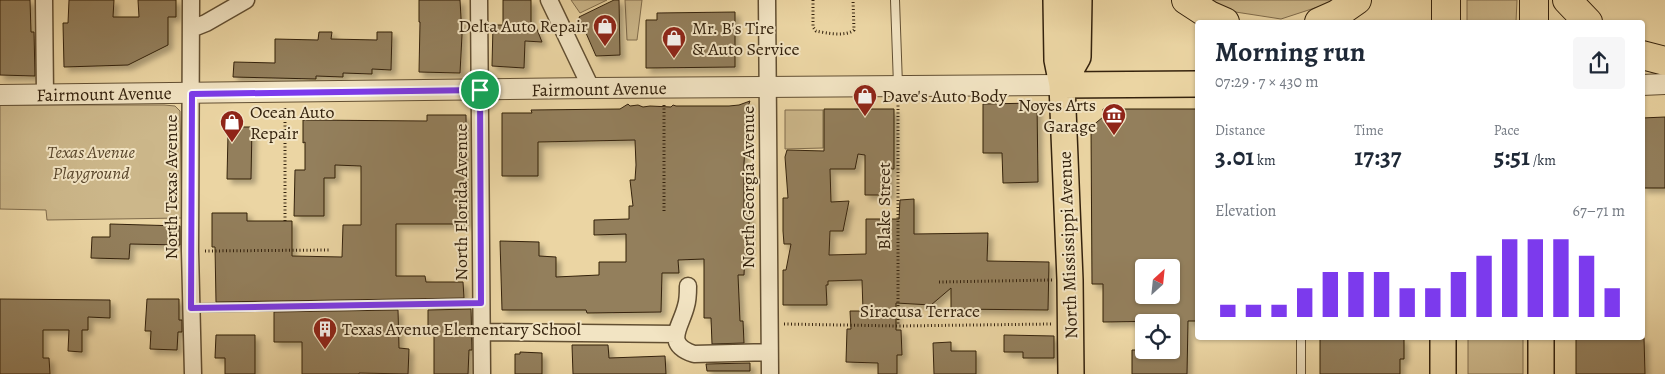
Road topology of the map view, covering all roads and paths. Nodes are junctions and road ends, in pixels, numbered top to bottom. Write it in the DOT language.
graph roads {
  1 [pos="44,0"];
  2 [pos="191,0"];
  3 [pos="246,0"];
  4 [pos="479,0"];
  5 [pos="549,0"];
  6 [pos="767,0"];
  7 [pos="813,0"];
  8 [pos="853,0"];
  9 [pos="895,0"];
  10 [pos="1056,0"];
  11 [pos="1078,0"];
  12 [pos="1186,0"];
  13 [pos="1358,0"];
  14 [pos="1446,0"];
  15 [pos="1534,0"];
  16 [pos="1567,0"];
  17 [pos="1219,20"];
  18 [pos="1324,20"];
  19 [pos="1446,20"];
  20 [pos="1534,20"];
  21 [pos="1586,20"];
  22 [pos="191,29"];
  23 [pos="1645,56"];
  24 [pos="1665,61"];
  25 [pos="1195,84"];
  26 [pos="1665,84"];
  27 [pos="1062,85"];
  28 [pos="1645,85"];
  29 [pos="898,86"];
  30 [pos="590,88"];
  31 [pos="664,88"];
  32 [pos="768,88"];
  33 [pos="480,90"];
  34 [pos="285,93"];
  35 [pos="192,94"];
  36 [pos="0,95"];
  37 [pos="45,95"];
  38 [pos="664,212"];
  39 [pos="285,221"];
  40 [pos="330,250"];
  41 [pos="190,251"];
  42 [pos="1070,280"];
  43 [pos="939,282"];
  44 [pos="688,286"];
  45 [pos="481,303"];
  46 [pos="191,308"];
  47 [pos="769,324"];
  48 [pos="1071,324"];
  49 [pos="898,326"];
  50 [pos="482,332"];
  51 [pos="676,334"];
  52 [pos="1301,340"];
  53 [pos="1443,340"];
  54 [pos="1541,340"];
  55 [pos="769,352"];
  56 [pos="193,374"];
  57 [pos="482,374"];
  58 [pos="770,374"];
  59 [pos="1071,374"];
  60 [pos="1301,374"];
  61 [pos="1443,374"];
  62 [pos="1541,374"];
  1 -- 37 [label="street"];
  2 -- 22 [label="street, North Texas Avenue"];
  3 -- 22 [label="street"];
  4 -- 33 [label="street, North Florida Avenue"];
  5 -- 30 [label="street"];
  6 -- 32 [label="street, North Georgia Avenue"];
  7 -- 8 [label="path"];
  9 -- 29 [label="lane"];
  10 -- 27 [label="main road, North Mississippi Avenue"];
  11 -- 27 [label="main road"];
  12 -- 17 [label="highway"];
  13 -- 18 [label="highway"];
  14 -- 19 [label="highway"];
  15 -- 20 [label="highway"];
  16 -- 21 [label="highway"];
  22 -- 35 [label="street, North Texas Avenue"];
  23 -- 24 [label="highway"];
  25 -- 27 [label="main road, Fairmount Avenue"];
  26 -- 28 [label="street"];
  27 -- 29 [label="street, Fairmount Avenue"];
  27 -- 42 [label="main road, North Mississippi Avenue"];
  29 -- 32 [label="street, Fairmount Avenue"];
  29 -- 49 [label="path, Blake Street"];
  30 -- 31 [label="street, Fairmount Avenue"];
  30 -- 33 [label="street, Fairmount Avenue"];
  31 -- 32 [label="street, Fairmount Avenue"];
  31 -- 38 [label="path"];
  32 -- 47 [label="street, North Georgia Avenue"];
  33 -- 34 [label="street, Fairmount Avenue"];
  33 -- 45 [label="street, North Florida Avenue"];
  34 -- 35 [label="street, Fairmount Avenue"];
  34 -- 39 [label="path"];
  35 -- 37 [label="street, Fairmount Avenue"];
  35 -- 41 [label="street, North Texas Avenue"];
  36 -- 37 [label="street, Fairmount Avenue"];
  40 -- 41 [label="path"];
  41 -- 46 [label="street, North Texas Avenue"];
  42 -- 43 [label="path"];
  42 -- 48 [label="main road, North Mississippi Avenue"];
  44 -- 51 [label="street"];
  45 -- 46 [label="lane"];
  45 -- 50 [label="street, North Florida Avenue"];
  46 -- 56 [label="street, North Texas Avenue"];
  47 -- 49 [label="path, Siracusa Terrace"];
  47 -- 55 [label="street, North Georgia Avenue"];
  48 -- 49 [label="path, Siracusa Terrace"];
  48 -- 59 [label="main road, North Mississippi Avenue"];
  50 -- 51 [label="street"];
  50 -- 57 [label="street, North Florida Avenue"];
  51 -- 55 [label="street"];
  52 -- 60 [label="lane"];
  53 -- 61 [label="main road"];
  54 -- 62 [label="main road"];
  55 -- 58 [label="street, North Georgia Avenue"];
}
